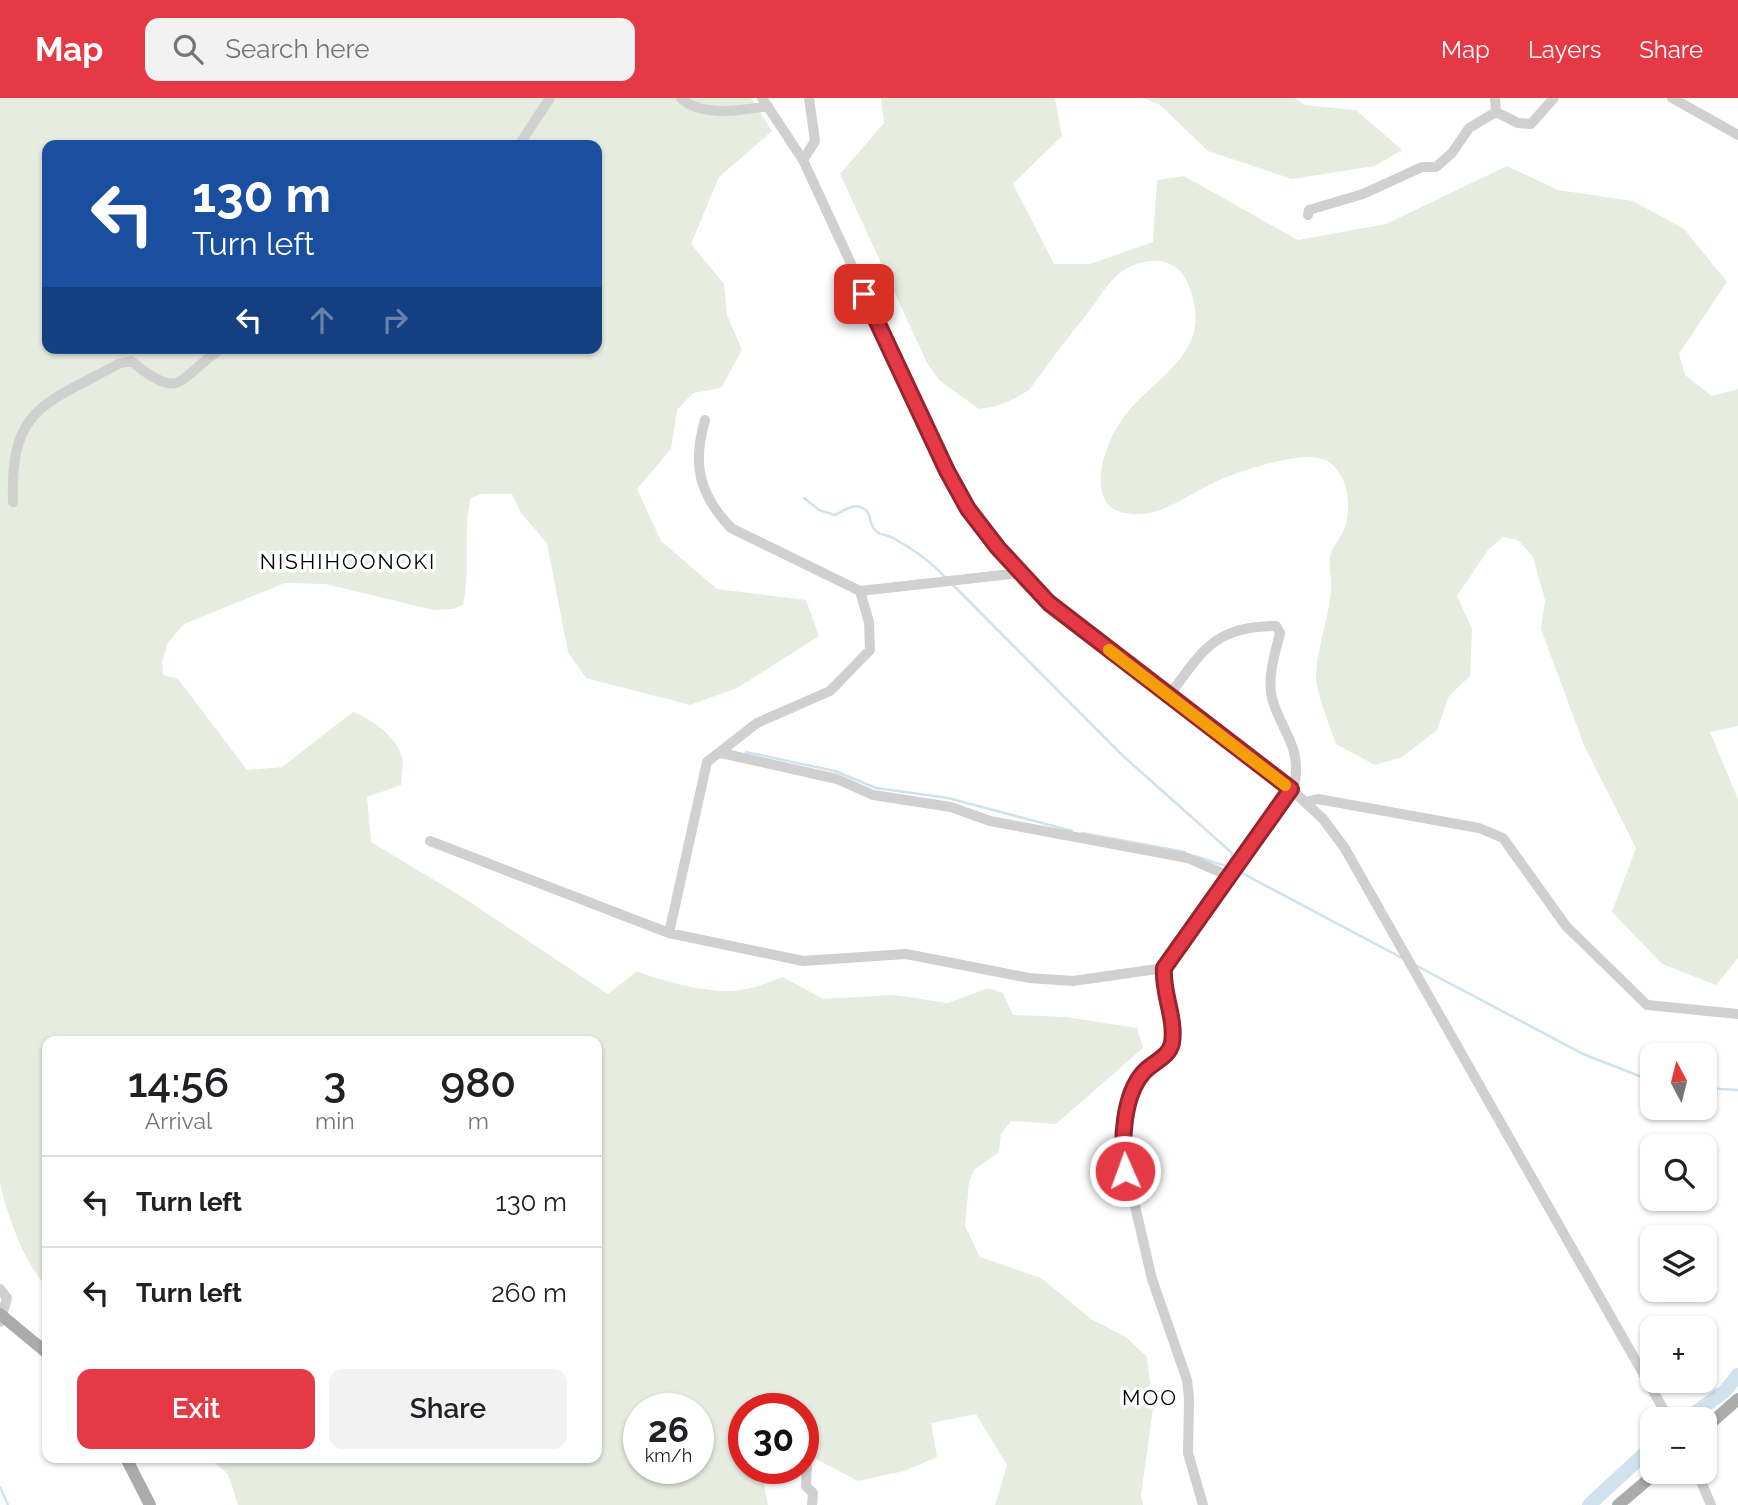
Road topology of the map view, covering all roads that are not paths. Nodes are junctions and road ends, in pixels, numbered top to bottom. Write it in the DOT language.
graph roads {
  1 [pos="550,98"];
  2 [pos="681,98"];
  3 [pos="809,98"];
  4 [pos="1494,98"];
  5 [pos="1554,98"];
  6 [pos="1672,98"];
  7 [pos="765,102"];
  8 [pos="1496,112"];
  9 [pos="1738,135"];
  10 [pos="522,140"];
  11 [pos="803,160"];
  12 [pos="1308,215"];
  13 [pos="213,354"];
  14 [pos="705,420"];
  15 [pos="13,502"];
  16 [pos="1021,573"];
  17 [pos="860,591"];
  18 [pos="1169,696"];
  19 [pos="721,753"];
  20 [pos="1291,789"];
  21 [pos="1305,802"];
  22 [pos="430,841"];
  23 [pos="1234,872"];
  24 [pos="669,933"];
  25 [pos="1164,968"];
  26 [pos="1738,1014"];
  27 [pos="0,1289"];
  28 [pos="0,1317"];
  29 [pos="42,1349"];
  30 [pos="1738,1399"];
  31 [pos="1662,1407"];
  32 [pos="1717,1418"];
  33 [pos="129,1463"];
  34 [pos="806,1484"];
  35 [pos="1643,1484"];
  36 [pos="1702,1484"];
  37 [pos="150,1505"];
  38 [pos="812,1505"];
  39 [pos="1203,1505"];
  40 [pos="1618,1505"];
  41 [pos="1711,1505"];
  1 -- 10 [label="street"];
  2 -- 7 [label="street"];
  3 -- 11 [label="street"];
  4 -- 8 [label="street"];
  5 -- 8 [label="street"];
  6 -- 9 [label="street"];
  7 -- 11 [label="street"];
  8 -- 12 [label="street"];
  11 -- 16 [label="street"];
  13 -- 15 [label="street"];
  14 -- 17 [label="street"];
  16 -- 17 [label="street"];
  16 -- 18 [label="street"];
  17 -- 19 [label="street"];
  18 -- 20 [label="street"];
  18 -- 20 [label="street"];
  19 -- 23 [label="street"];
  19 -- 24 [label="street"];
  20 -- 21 [label="street"];
  20 -- 23 [label="street"];
  21 -- 26 [label="street"];
  21 -- 31 [label="street"];
  22 -- 24 [label="street"];
  23 -- 25 [label="street"];
  24 -- 25 [label="street"];
  25 -- 39 [label="street"];
  27 -- 28 [label="street"];
  28 -- 29 [label="main road"];
  30 -- 32 [label="main road"];
  33 -- 37 [label="main road"];
  34 -- 38 [label="street"];
  35 -- 40 [label="main road"];
  36 -- 41 [label="street"];
}
